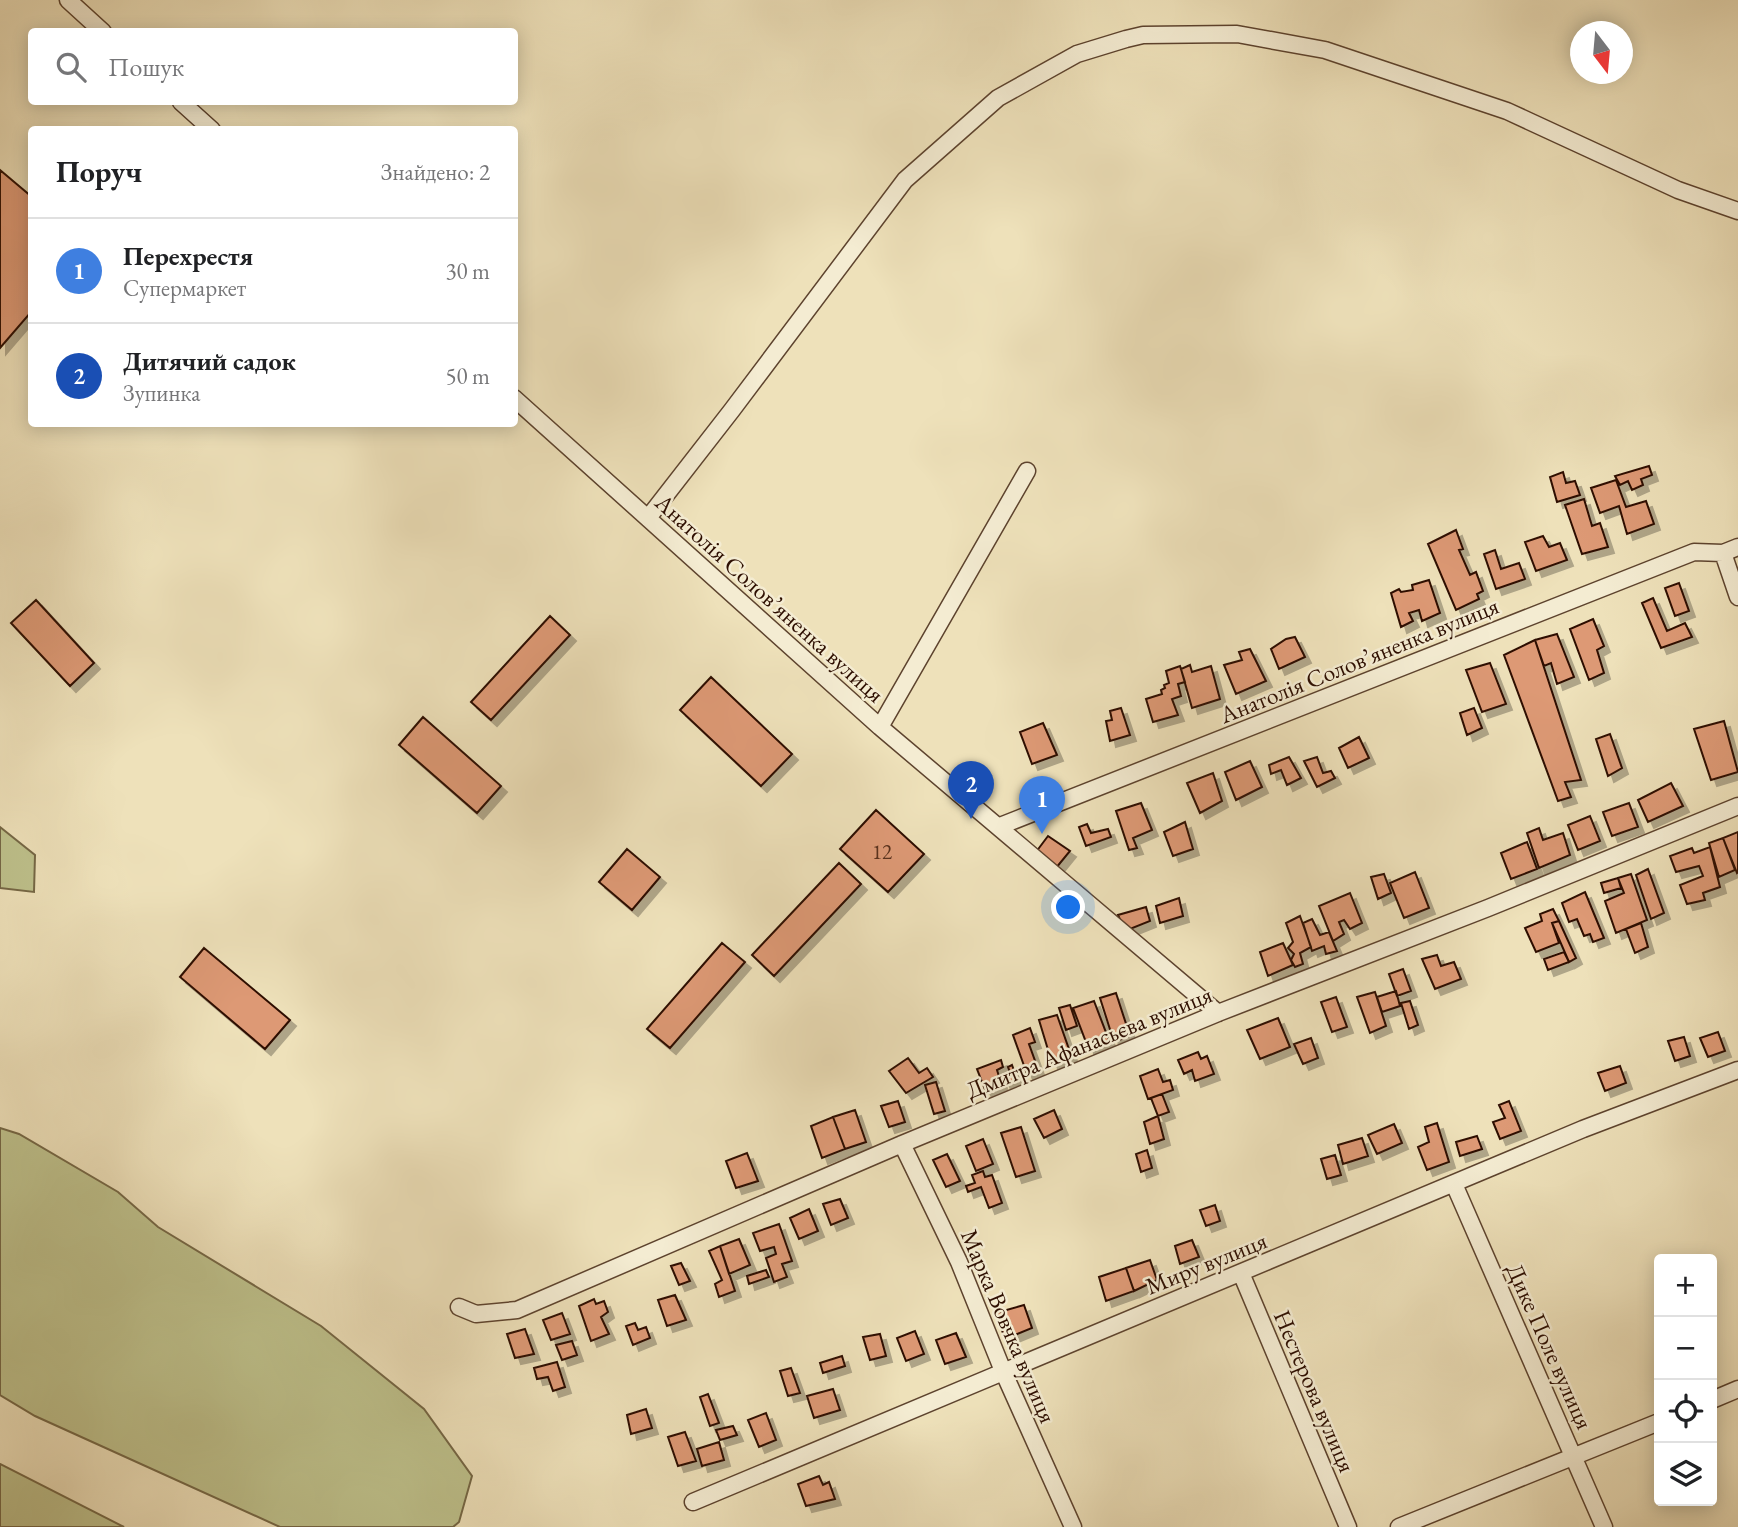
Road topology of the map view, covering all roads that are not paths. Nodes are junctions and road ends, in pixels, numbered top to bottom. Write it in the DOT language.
graph roads {
  1 [pos="68,0"];
  2 [pos="99,28"];
  3 [pos="184,105"];
  4 [pos="208,126"];
  5 [pos="1738,211"];
  6 [pos="518,402"];
  7 [pos="1027,471"];
  8 [pos="648,518"];
  9 [pos="1731,550"];
  10 [pos="1738,597"];
  11 [pos="880,727"];
  12 [pos="1738,806"];
  13 [pos="1000,826"];
  14 [pos="1218,1013"];
  15 [pos="1738,1070"];
  16 [pos="902,1144"];
  17 [pos="1454,1184"];
  18 [pos="1241,1273"];
  19 [pos="459,1307"];
  20 [pos="1003,1371"];
  21 [pos="1738,1389"];
  22 [pos="1717,1398"];
  23 [pos="1654,1424"];
  24 [pos="1573,1457"];
  25 [pos="693,1502"];
  26 [pos="1073,1527"];
  27 [pos="1348,1527"];
  28 [pos="1399,1527"];
  29 [pos="1604,1527"];
  1 -- 2 [label="street"];
  3 -- 4 [label="street"];
  5 -- 8 [label="street"];
  6 -- 8 [label="street, Анатолія Солов’яненка вулиця"];
  7 -- 11 [label="street"];
  8 -- 11 [label="street, Анатолія Солов’яненка вулиця"];
  9 -- 10 [label="street"];
  9 -- 13 [label="street, Анатолія Солов’яненка вулиця"];
  11 -- 13 [label="street, Анатолія Солов’яненка вулиця"];
  12 -- 14 [label="street, Дмитра Афанасьєва вулиця"];
  13 -- 14 [label="street, Анатолія Солов’яненка вулиця"];
  14 -- 16 [label="street, Дмитра Афанасьєва вулиця"];
  15 -- 17 [label="street, Миру вулиця"];
  16 -- 19 [label="street, Дмитра Афанасьєва вулиця"];
  16 -- 20 [label="street, Марка Вовчка вулиця"];
  17 -- 18 [label="street, Миру вулиця"];
  17 -- 24 [label="street, Дике Поле вулиця"];
  18 -- 20 [label="street, Миру вулиця"];
  18 -- 27 [label="street, Нестерова вулиця"];
  20 -- 25 [label="street, Миру вулиця"];
  20 -- 26 [label="street, Марка Вовчка вулиця"];
  21 -- 22 [label="street"];
  23 -- 24 [label="street"];
  24 -- 28 [label="street"];
  24 -- 29 [label="street, Дике Поле вулиця"];
}
